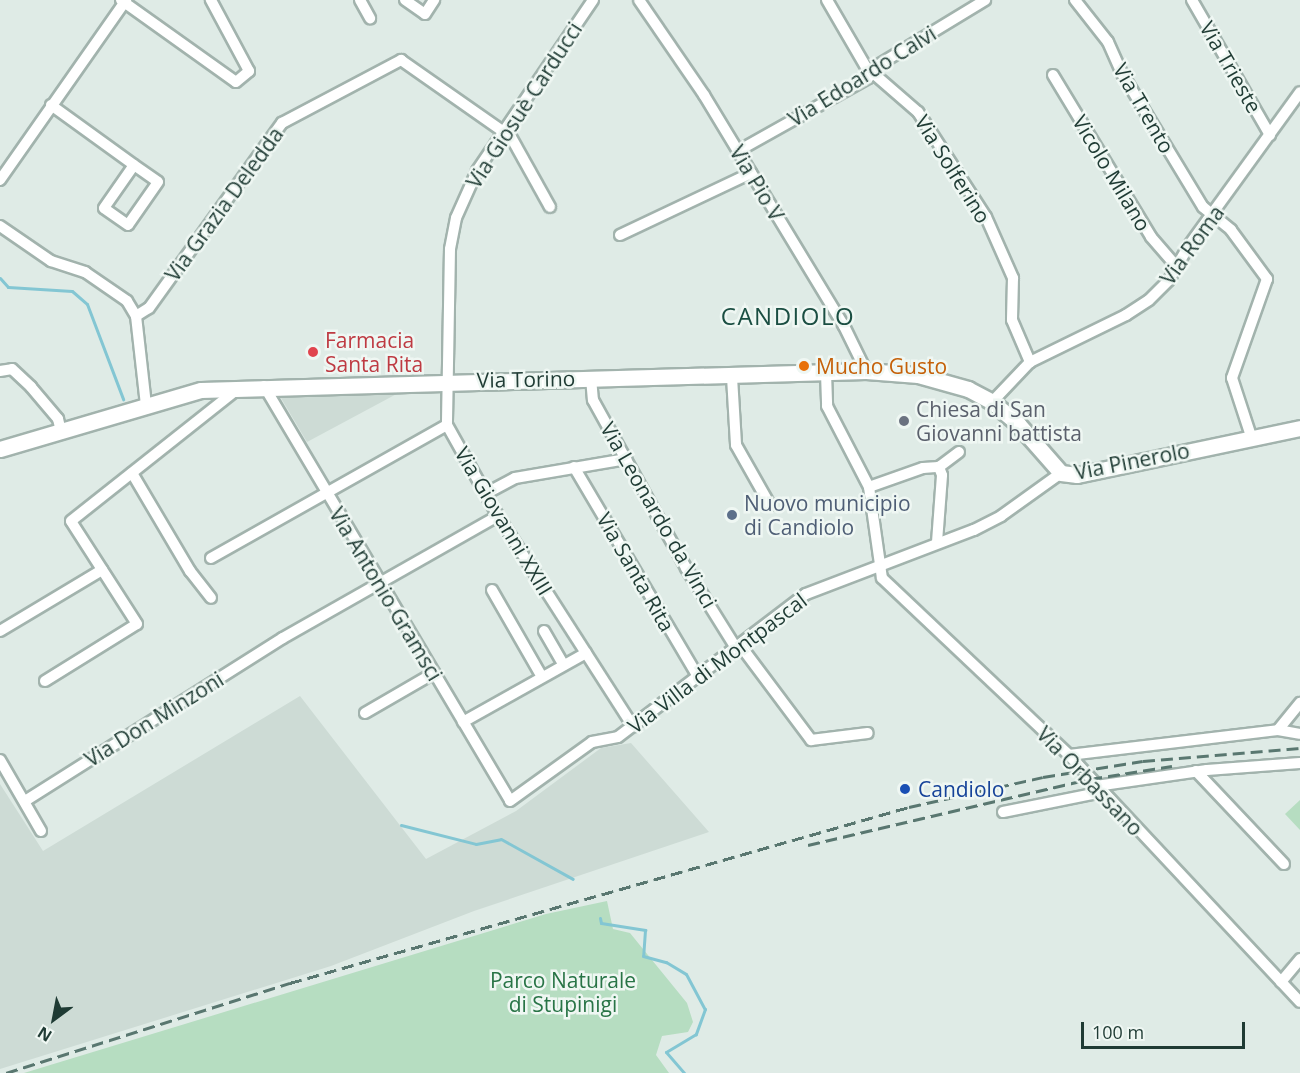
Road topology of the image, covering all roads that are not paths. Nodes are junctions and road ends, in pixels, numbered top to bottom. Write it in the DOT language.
graph roads {
  1 [pos="211,0"];
  2 [pos="360,0"];
  3 [pos="405,0"];
  4 [pos="434,0"];
  5 [pos="601,0"];
  6 [pos="639,0"];
  7 [pos="827,0"];
  8 [pos="985,0"];
  9 [pos="1075,0"];
  10 [pos="1192,0"];
  11 [pos="124,1"];
  12 [pos="590,4"];
  13 [pos="370,18"];
  14 [pos="872,72"];
  15 [pos="1053,75"];
  16 [pos="1300,92"];
  17 [pos="51,105"];
  18 [pos="503,130"];
  19 [pos="1270,135"];
  20 [pos="738,151"];
  21 [pos="134,165"];
  22 [pos="751,173"];
  23 [pos="0,180"];
  24 [pos="550,207"];
  25 [pos="1214,215"];
  26 [pos="0,226"];
  27 [pos="620,235"];
  28 [pos="1177,267"];
  29 [pos="136,316"];
  30 [pos="1030,362"];
  31 [pos="0,371"];
  32 [pos="866,371"];
  33 [pos="826,373"];
  34 [pos="732,377"];
  35 [pos="591,378"];
  36 [pos="449,381"];
  37 [pos="264,386"];
  38 [pos="240,387"];
  39 [pos="992,402"];
  40 [pos="146,405"];
  41 [pos="447,425"];
  42 [pos="1300,428"];
  43 [pos="61,431"];
  44 [pos="1251,436"];
  45 [pos="0,449"];
  46 [pos="959,452"];
  47 [pos="626,459"];
  48 [pos="574,467"];
  49 [pos="939,467"];
  50 [pos="132,473"];
  51 [pos="1061,473"];
  52 [pos="869,487"];
  53 [pos="325,493"];
  54 [pos="485,494"];
  55 [pos="770,505"];
  56 [pos="498,516"];
  57 [pos="937,542"];
  58 [pos="211,558"];
  59 [pos="877,566"];
  60 [pos="102,570"];
  61 [pos="380,582"];
  62 [pos="492,590"];
  63 [pos="211,598"];
  64 [pos="0,631"];
  65 [pos="544,631"];
  66 [pos="738,647"];
  67 [pos="586,653"];
  68 [pos="564,665"];
  69 [pos="434,673"];
  70 [pos="542,677"];
  71 [pos="698,677"];
  72 [pos="45,681"];
  73 [pos="1300,703"];
  74 [pos="365,713"];
  75 [pos="463,722"];
  76 [pos="633,726"];
  77 [pos="1278,730"];
  78 [pos="868,733"];
  79 [pos="1300,734"];
  80 [pos="1069,755"];
  81 [pos="0,760"];
  82 [pos="1300,763"];
  83 [pos="1196,771"];
  84 [pos="1099,789"];
  85 [pos="25,801"];
  86 [pos="510,801"];
  87 [pos="1003,812"];
  88 [pos="41,831"];
  89 [pos="1284,864"];
  90 [pos="1300,959"];
  91 [pos="1281,982"];
  92 [pos="1300,1002"];
  1 -- 11 [label="street"];
  2 -- 13 [label="street"];
  3 -- 4 [label="street"];
  5 -- 12 [label="street, Via Giosuè Carducci"];
  6 -- 20 [label="street, Via Pio V"];
  7 -- 14 [label="street, Via Solferino"];
  8 -- 14 [label="street, Via Edoardo Calvi"];
  9 -- 25 [label="street, Via Trento"];
  10 -- 19 [label="street, Via Trieste"];
  11 -- 17 [label="street"];
  12 -- 18 [label="street, Via Giosuè Carducci"];
  14 -- 20 [label="street, Via Edoardo Calvi"];
  14 -- 30 [label="street, Via Solferino"];
  15 -- 28 [label="street, Vicolo Milano"];
  16 -- 19 [label="street, Via Roma"];
  17 -- 21 [label="street"];
  17 -- 23 [label="street"];
  18 -- 24 [label="street, Via Grazia Deledda"];
  18 -- 29 [label="street, Via Grazia Deledda"];
  18 -- 36 [label="street, Via Giosuè Carducci"];
  19 -- 25 [label="street, Via Roma"];
  20 -- 22 [label="street, Via Pio V"];
  21 -- 21 [label="street"];
  22 -- 27 [label="street"];
  22 -- 32 [label="street, Via Pio V"];
  25 -- 28 [label="street, Via Roma"];
  25 -- 44 [label="street, Via Trento"];
  26 -- 29 [label="street"];
  28 -- 30 [label="street, Via Roma"];
  29 -- 40 [label="street"];
  30 -- 39 [label="street, Via Roma"];
  31 -- 43 [label="street"];
  32 -- 33 [label="main road, Via Torino"];
  32 -- 39 [label="main road, Via Torino"];
  33 -- 34 [label="main road, Via Torino"];
  33 -- 52 [label="street"];
  34 -- 35 [label="main road, Via Torino"];
  34 -- 55 [label="street"];
  35 -- 36 [label="main road, Via Torino"];
  35 -- 47 [label="street, Via Leonardo da Vinci"];
  36 -- 37 [label="main road, Via Torino"];
  36 -- 41 [label="street, Via Giovanni XXIII"];
  37 -- 38 [label="main road, Via Torino"];
  37 -- 53 [label="street, Via Antonio Gramsci"];
  38 -- 40 [label="main road, Via Torino"];
  38 -- 50 [label="street"];
  39 -- 51 [label="main road, Via Pinerolo"];
  40 -- 43 [label="main road, Via Torino"];
  41 -- 53 [label="street"];
  41 -- 54 [label="street, Via Giovanni XXIII"];
  42 -- 44 [label="main road, Via Pinerolo"];
  43 -- 45 [label="main road, Via Torino"];
  44 -- 51 [label="main road, Via Pinerolo"];
  46 -- 49 [label="street"];
  47 -- 48 [label="street"];
  47 -- 66 [label="street, Via Leonardo da Vinci"];
  48 -- 54 [label="street"];
  48 -- 71 [label="street, Via Santa Rita"];
  49 -- 52 [label="street"];
  49 -- 57 [label="street"];
  50 -- 60 [label="street"];
  50 -- 63 [label="street"];
  51 -- 57 [label="street, Via Villa di Montpascal"];
  52 -- 59 [label="street"];
  53 -- 58 [label="street"];
  53 -- 61 [label="street, Via Antonio Gramsci"];
  54 -- 56 [label="street, Via Giovanni XXIII"];
  56 -- 61 [label="street, Via Don Minzoni"];
  56 -- 67 [label="street, Via Giovanni XXIII"];
  57 -- 59 [label="street, Via Villa di Montpascal"];
  59 -- 66 [label="street, Via Villa di Montpascal"];
  59 -- 80 [label="street, Via Orbassano"];
  60 -- 64 [label="street"];
  60 -- 72 [label="street"];
  61 -- 69 [label="street, Via Antonio Gramsci"];
  61 -- 85 [label="street, Via Don Minzoni"];
  62 -- 70 [label="street"];
  65 -- 68 [label="street"];
  66 -- 71 [label="street, Via Villa di Montpascal"];
  66 -- 78 [label="street, Via Leonardo da Vinci"];
  67 -- 68 [label="street"];
  67 -- 76 [label="street, Via Giovanni XXIII"];
  68 -- 70 [label="street"];
  69 -- 74 [label="street"];
  69 -- 75 [label="street, Via Antonio Gramsci"];
  70 -- 75 [label="street"];
  71 -- 76 [label="street, Via Villa di Montpascal"];
  73 -- 77 [label="street"];
  75 -- 86 [label="street, Via Antonio Gramsci"];
  76 -- 86 [label="street, Via Villa di Montpascal"];
  77 -- 79 [label="street"];
  77 -- 80 [label="street"];
  80 -- 84 [label="street, Via Orbassano"];
  81 -- 85 [label="street"];
  82 -- 83 [label="street"];
  83 -- 84 [label="street"];
  83 -- 89 [label="street"];
  84 -- 87 [label="street"];
  84 -- 91 [label="street, Via Orbassano"];
  85 -- 88 [label="street"];
  90 -- 91 [label="street"];
  91 -- 92 [label="street, Via Orbassano"];
}
